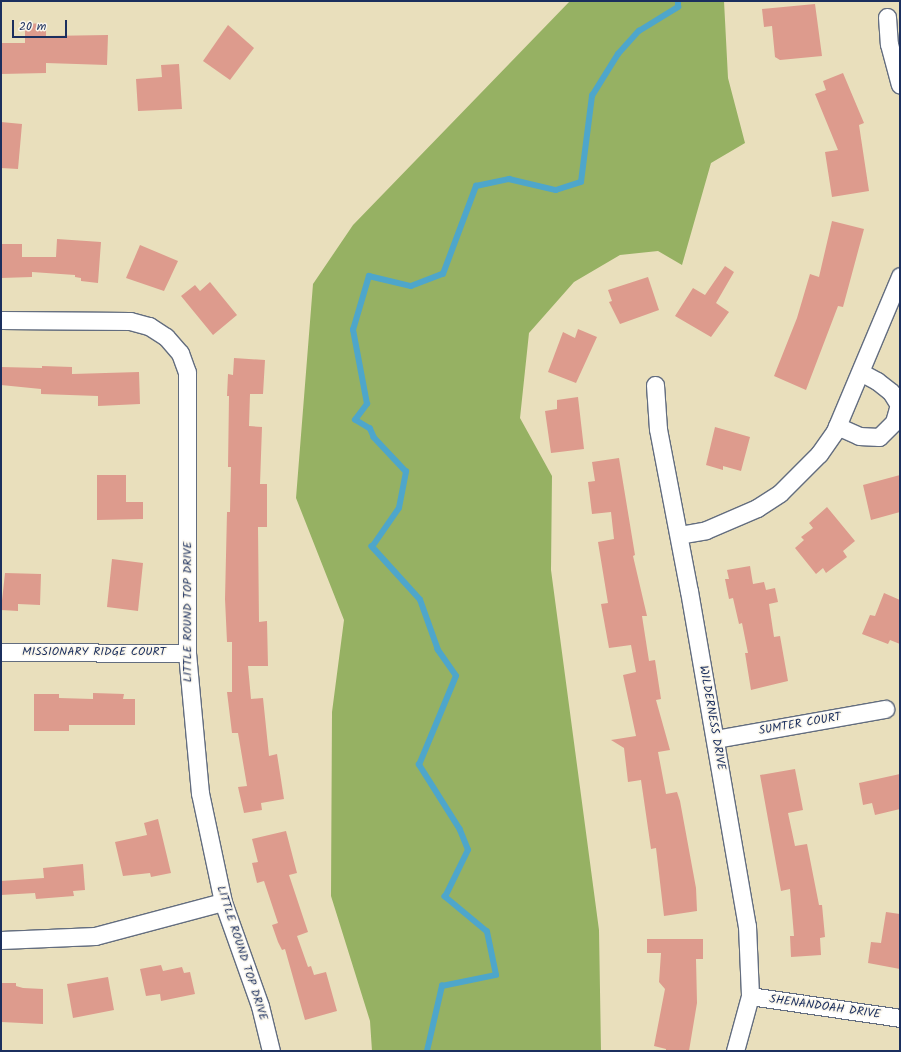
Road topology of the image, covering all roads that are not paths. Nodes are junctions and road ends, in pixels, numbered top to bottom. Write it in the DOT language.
graph roads {
  1 [pos="887,17"];
  2 [pos="900,85"];
  3 [pos="900,276"];
  4 [pos="1,320"];
  5 [pos="860,372"];
  6 [pos="654,384"];
  7 [pos="837,426"];
  8 [pos="679,536"];
  9 [pos="1,652"];
  10 [pos="187,652"];
  11 [pos="885,709"];
  12 [pos="716,739"];
  13 [pos="223,902"];
  14 [pos="1,940"];
  15 [pos="750,996"];
  16 [pos="900,1018"];
  17 [pos="271,1051"];
  18 [pos="735,1051"];
  1 -- 2 [label="street"];
  3 -- 5 [label="street"];
  4 -- 10 [label="street, LITTLE ROUND TOP DRIVE"];
  5 -- 7 [label="street"];
  5 -- 7 [label="street"];
  6 -- 8 [label="street, WILDERNESS DRIVE"];
  7 -- 8 [label="street"];
  8 -- 12 [label="street, WILDERNESS DRIVE"];
  9 -- 10 [label="street, MISSIONARY RIDGE COURT"];
  10 -- 13 [label="street, LITTLE ROUND TOP DRIVE"];
  11 -- 12 [label="street, SUMTER COURT"];
  12 -- 15 [label="street, WILDERNESS DRIVE"];
  13 -- 14 [label="street"];
  13 -- 17 [label="street, LITTLE ROUND TOP DRIVE"];
  15 -- 16 [label="street, SHENANDOAH DRIVE"];
  15 -- 18 [label="street, WILDERNESS DRIVE"];
}
